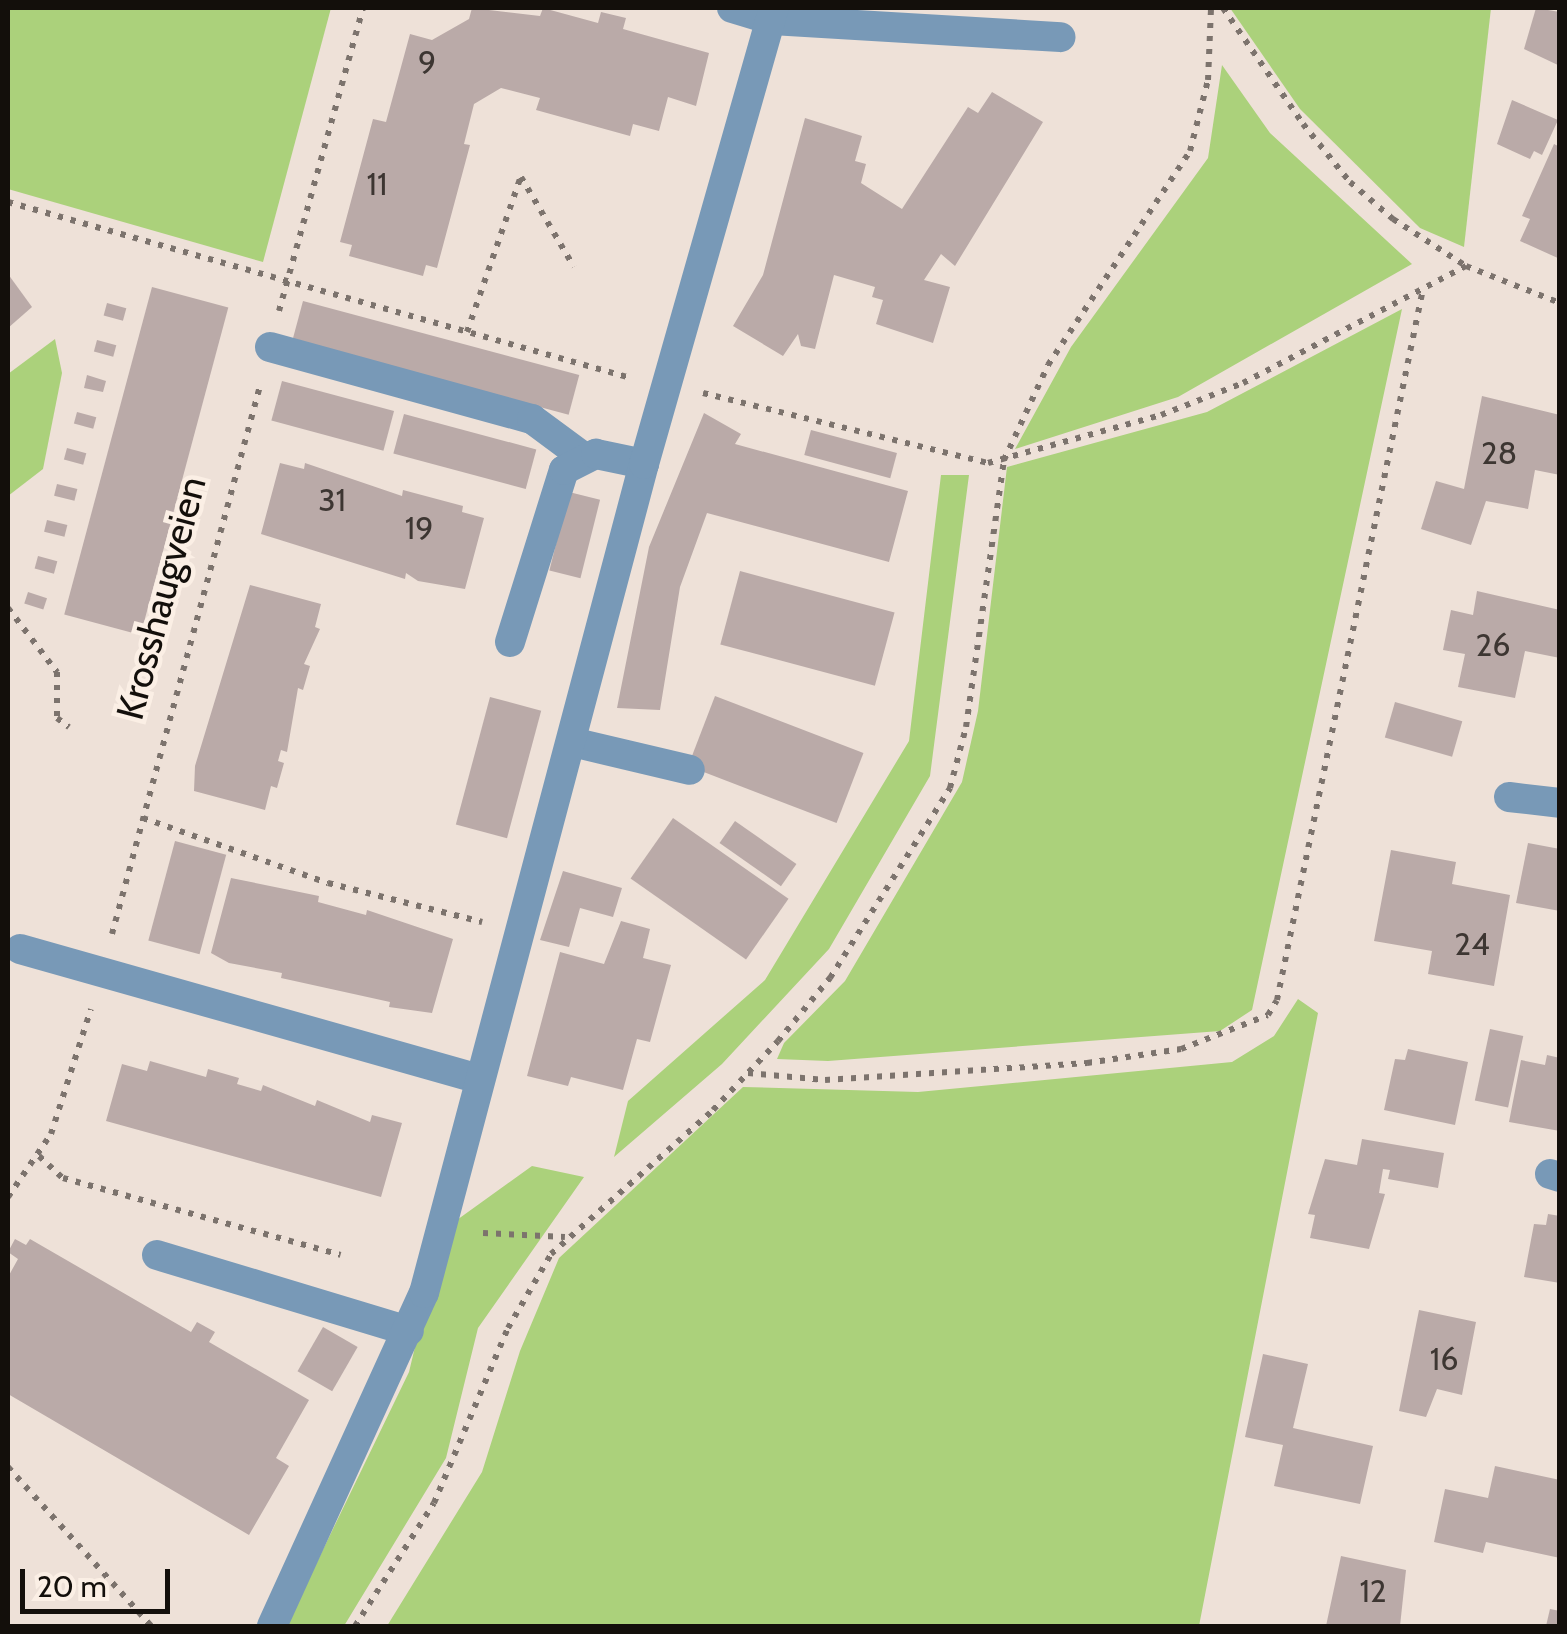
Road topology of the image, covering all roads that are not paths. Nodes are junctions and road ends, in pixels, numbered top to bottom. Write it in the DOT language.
graph roads {
  1 [pos="732,8"];
  2 [pos="773,14"];
  3 [pos="1060,37"];
  4 [pos="270,347"];
  5 [pos="582,456"];
  6 [pos="644,464"];
  7 [pos="510,642"];
  8 [pos="572,742"];
  9 [pos="690,770"];
  10 [pos="1510,797"];
  11 [pos="1560,803"];
  12 [pos="20,948"];
  13 [pos="477,1078"];
  14 [pos="158,1255"];
  15 [pos="409,1331"];
  16 [pos="272,1626"];
  1 -- 2 [label="street"];
  2 -- 3 [label="street"];
  2 -- 6 [label="street"];
  4 -- 5 [label="street"];
  5 -- 6 [label="street"];
  5 -- 7 [label="street"];
  6 -- 8 [label="street"];
  8 -- 9 [label="street"];
  8 -- 13 [label="street"];
  10 -- 11 [label="street"];
  12 -- 13 [label="street"];
  13 -- 15 [label="street"];
  14 -- 15 [label="street"];
  15 -- 16 [label="street"];
}
